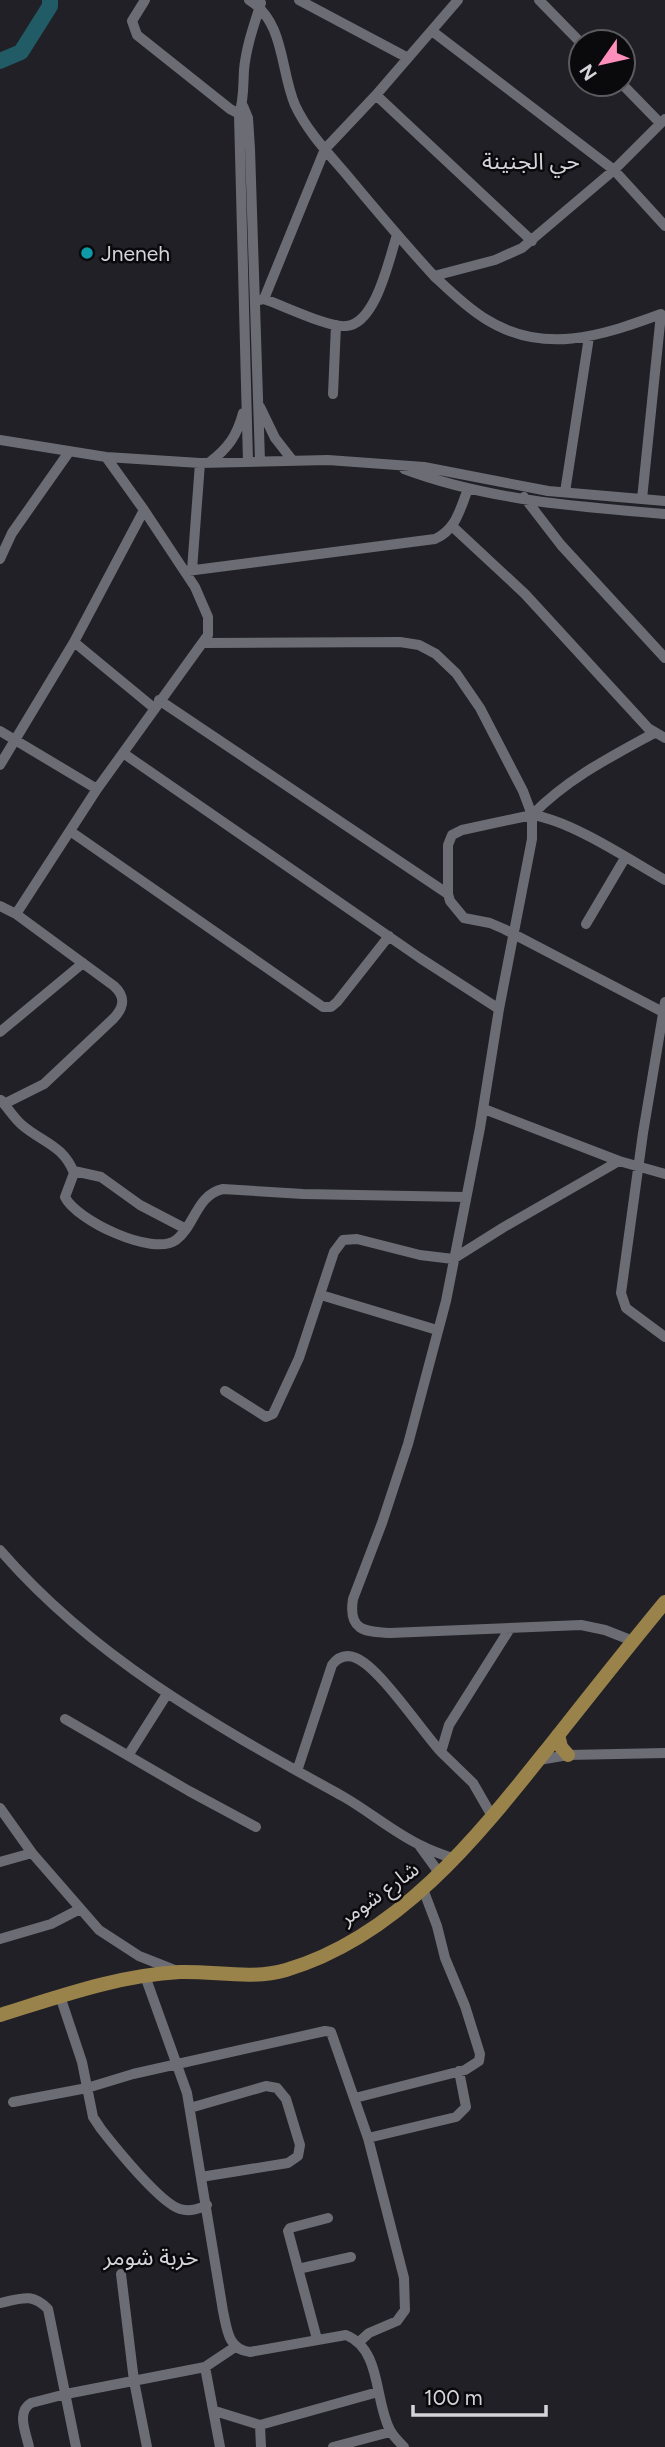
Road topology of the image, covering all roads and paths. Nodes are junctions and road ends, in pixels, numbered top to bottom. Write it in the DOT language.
graph roads {
  1 [pos="145,0"];
  2 [pos="249,0"];
  3 [pos="299,0"];
  4 [pos="458,0"];
  5 [pos="539,0"];
  6 [pos="260,3"];
  7 [pos="567,29"];
  8 [pos="432,31"];
  9 [pos="408,58"];
  10 [pos="376,95"];
  11 [pos="637,98"];
  12 [pos="244,113"];
  13 [pos="663,121"];
  14 [pos="325,149"];
  15 [pos="614,170"];
  16 [pos="665,226"];
  17 [pos="397,235"];
  18 [pos="532,242"];
  19 [pos="434,276"];
  20 [pos="254,301"];
  21 [pos="663,313"];
  22 [pos="337,326"];
  23 [pos="589,337"];
  24 [pos="333,394"];
  25 [pos="246,400"];
  26 [pos="258,403"];
  27 [pos="0,440"];
  28 [pos="69,452"];
  29 [pos="106,457"];
  30 [pos="248,461"];
  31 [pos="260,461"];
  32 [pos="293,461"];
  33 [pos="205,463"];
  34 [pos="392,465"];
  35 [pos="520,486"];
  36 [pos="468,489"];
  37 [pos="565,492"];
  38 [pos="525,499"];
  39 [pos="642,499"];
  40 [pos="665,501"];
  41 [pos="144,510"];
  42 [pos="665,514"];
  43 [pos="453,527"];
  44 [pos="0,559"];
  45 [pos="189,571"];
  46 [pos="74,642"];
  47 [pos="204,643"];
  48 [pos="665,659"];
  49 [pos="157,704"];
  50 [pos="0,730"];
  51 [pos="654,733"];
  52 [pos="665,738"];
  53 [pos="16,739"];
  54 [pos="122,753"];
  55 [pos="0,765"];
  56 [pos="97,789"];
  57 [pos="532,815"];
  58 [pos="69,831"];
  59 [pos="625,858"];
  60 [pos="665,880"];
  61 [pos="448,894"];
  62 [pos="0,906"];
  63 [pos="16,914"];
  64 [pos="586,924"];
  65 [pos="514,934"];
  66 [pos="389,936"];
  67 [pos="83,963"];
  68 [pos="664,1007"];
  69 [pos="499,1009"];
  70 [pos="0,1032"];
  71 [pos="2,1101"];
  72 [pos="484,1109"];
  73 [pos="619,1161"];
  74 [pos="638,1167"];
  75 [pos="74,1171"];
  76 [pos="665,1174"];
  77 [pos="466,1197"];
  78 [pos="186,1229"];
  79 [pos="453,1259"];
  80 [pos="321,1295"];
  81 [pos="437,1330"];
  82 [pos="665,1337"];
  83 [pos="225,1391"];
  84 [pos="0,1550"];
  85 [pos="664,1603"];
  86 [pos="509,1630"];
  87 [pos="633,1641"];
  88 [pos="167,1694"];
  89 [pos="65,1719"];
  90 [pos="558,1735"];
  91 [pos="441,1752"];
  92 [pos="665,1753"];
  93 [pos="129,1754"];
  94 [pos="568,1755"];
  95 [pos="539,1760"];
  96 [pos="297,1771"];
  97 [pos="0,1808"];
  98 [pos="492,1816"];
  99 [pos="256,1827"];
  100 [pos="419,1845"];
  101 [pos="32,1853"];
  102 [pos="455,1859"];
  103 [pos="0,1862"];
  104 [pos="440,1874"];
  105 [pos="423,1889"];
  106 [pos="80,1909"];
  107 [pos="0,1939"];
  108 [pos="181,1972"];
  109 [pos="145,1976"];
  110 [pos="60,1996"];
  111 [pos="0,2015"];
  112 [pos="176,2066"];
  113 [pos="459,2071"];
  114 [pos="87,2088"];
  115 [pos="355,2098"];
  116 [pos="13,2102"];
  117 [pos="190,2108"];
  118 [pos="368,2138"];
  119 [pos="201,2177"];
  120 [pos="207,2205"];
  121 [pos="328,2218"];
  122 [pos="351,2257"];
  123 [pos="298,2269"];
  124 [pos="121,2274"];
  125 [pos="0,2303"];
  126 [pos="317,2339"];
  127 [pos="359,2342"];
  128 [pos="235,2347"];
  129 [pos="205,2367"];
  130 [pos="134,2381"];
  131 [pos="378,2392"];
  132 [pos="66,2394"];
  133 [pos="215,2412"];
  134 [pos="260,2425"];
  135 [pos="398,2442"];
  136 [pos="340,2446"];
  137 [pos="29,2447"];
  138 [pos="76,2447"];
  139 [pos="147,2447"];
  140 [pos="220,2447"];
  141 [pos="261,2447"];
  1 -- 12 [label="street"];
  2 -- 6 [label="street"];
  3 -- 9 [label="street"];
  4 -- 8 [label="street"];
  5 -- 7 [label="street"];
  6 -- 12 [label="street"];
  6 -- 14 [label="street"];
  8 -- 9 [label="street"];
  8 -- 15 [label="street"];
  9 -- 10 [label="street"];
  10 -- 14 [label="street"];
  10 -- 18 [label="street"];
  11 -- 13 [label="street"];
  12 -- 20 [label="street"];
  13 -- 15 [label="street"];
  14 -- 17 [label="street"];
  14 -- 20 [label="street"];
  15 -- 16 [label="street"];
  15 -- 18 [label="street"];
  17 -- 19 [label="street"];
  17 -- 22 [label="street"];
  18 -- 19 [label="street"];
  19 -- 23 [label="street"];
  20 -- 22 [label="street"];
  20 -- 25 [label="street"];
  20 -- 26 [label="street"];
  21 -- 23 [label="street"];
  21 -- 39 [label="street"];
  22 -- 24 [label="street"];
  23 -- 37 [label="street"];
  25 -- 30 [label="street"];
  25 -- 33 [label="street"];
  26 -- 31 [label="street"];
  26 -- 32 [label="street"];
  27 -- 28 [label="street"];
  28 -- 29 [label="street"];
  28 -- 44 [label="street"];
  29 -- 33 [label="street"];
  29 -- 41 [label="street"];
  30 -- 31 [label="street"];
  30 -- 33 [label="street"];
  31 -- 32 [label="street"];
  32 -- 34 [label="street"];
  33 -- 45 [label="street"];
  34 -- 35 [label="street"];
  34 -- 36 [label="street"];
  35 -- 37 [label="street"];
  35 -- 38 [label="street"];
  36 -- 38 [label="street"];
  36 -- 43 [label="street"];
  37 -- 39 [label="street"];
  38 -- 42 [label="street"];
  38 -- 48 [label="street"];
  39 -- 40 [label="street"];
  41 -- 45 [label="street"];
  41 -- 46 [label="street"];
  43 -- 45 [label="street"];
  43 -- 51 [label="street"];
  45 -- 47 [label="street"];
  46 -- 49 [label="street"];
  46 -- 53 [label="street"];
  47 -- 49 [label="street"];
  47 -- 57 [label="street"];
  49 -- 54 [label="street"];
  49 -- 61 [label="street"];
  50 -- 53 [label="street"];
  51 -- 52 [label="street"];
  51 -- 57 [label="street"];
  53 -- 55 [label="street"];
  53 -- 56 [label="street"];
  54 -- 56 [label="street"];
  54 -- 66 [label="street"];
  56 -- 58 [label="street"];
  57 -- 59 [label="street"];
  57 -- 61 [label="street"];
  57 -- 65 [label="street"];
  58 -- 63 [label="street"];
  58 -- 66 [label="street"];
  59 -- 60 [label="street"];
  59 -- 64 [label="street"];
  61 -- 65 [label="street"];
  62 -- 63 [label="street"];
  63 -- 67 [label="street"];
  65 -- 68 [label="street"];
  65 -- 69 [label="street"];
  66 -- 69 [label="street"];
  67 -- 70 [label="street"];
  67 -- 71 [label="street"];
  68 -- 74 [label="street"];
  69 -- 72 [label="street"];
  71 -- 75 [label="street"];
  72 -- 73 [label="street"];
  72 -- 77 [label="street"];
  73 -- 74 [label="street"];
  73 -- 79 [label="street"];
  74 -- 76 [label="street"];
  74 -- 82 [label="street"];
  75 -- 78 [label="street"];
  75 -- 78 [label="street"];
  77 -- 78 [label="street"];
  77 -- 79 [label="street"];
  79 -- 80 [label="street"];
  79 -- 81 [label="street"];
  80 -- 81 [label="street"];
  80 -- 83 [label="street"];
  81 -- 86 [label="street"];
  84 -- 88 [label="street"];
  85 -- 87 [label="main road, شارع شومر"];
  86 -- 87 [label="street"];
  86 -- 91 [label="street"];
  87 -- 90 [label="main road, شارع شومر"];
  88 -- 93 [label="street"];
  88 -- 96 [label="street"];
  89 -- 93 [label="street"];
  90 -- 94 [label="main road"];
  90 -- 95 [label="main road, شارع شومر"];
  91 -- 96 [label="street"];
  91 -- 98 [label="street"];
  92 -- 94 [label="street"];
  93 -- 99 [label="street"];
  94 -- 95 [label="street"];
  95 -- 98 [label="main road, شارع شومر"];
  96 -- 100 [label="street"];
  97 -- 101 [label="street"];
  98 -- 102 [label="main road, شارع شومر"];
  100 -- 102 [label="street"];
  100 -- 104 [label="street"];
  101 -- 103 [label="street"];
  101 -- 106 [label="street"];
  102 -- 104 [label="main road, شارع شومر"];
  104 -- 105 [label="main road, شارع شومر"];
  105 -- 108 [label="main road, شارع شومر"];
  105 -- 113 [label="street"];
  106 -- 107 [label="street"];
  106 -- 108 [label="street"];
  108 -- 109 [label="main road, شارع شومر"];
  109 -- 110 [label="main road, شارع شومر"];
  109 -- 112 [label="street"];
  110 -- 111 [label="main road, شارع شومر"];
  110 -- 114 [label="street"];
  112 -- 114 [label="street"];
  112 -- 115 [label="street"];
  112 -- 117 [label="street"];
  113 -- 115 [label="street"];
  113 -- 118 [label="street"];
  114 -- 116 [label="street"];
  114 -- 120 [label="street"];
  115 -- 118 [label="street"];
  117 -- 119 [label="street"];
  117 -- 119 [label="street"];
  118 -- 127 [label="street"];
  119 -- 120 [label="street"];
  120 -- 128 [label="street"];
  121 -- 123 [label="street"];
  122 -- 123 [label="street"];
  123 -- 126 [label="street"];
  124 -- 130 [label="street"];
  125 -- 132 [label="street"];
  126 -- 127 [label="street"];
  126 -- 128 [label="street"];
  127 -- 131 [label="street"];
  128 -- 129 [label="street"];
  129 -- 130 [label="street"];
  129 -- 133 [label="street"];
  130 -- 132 [label="street"];
  130 -- 139 [label="street"];
  131 -- 134 [label="street"];
  131 -- 135 [label="street"];
  132 -- 137 [label="street"];
  132 -- 138 [label="street"];
  133 -- 134 [label="street"];
  133 -- 140 [label="street"];
  134 -- 141 [label="street"];
  135 -- 136 [label="street"];
}
